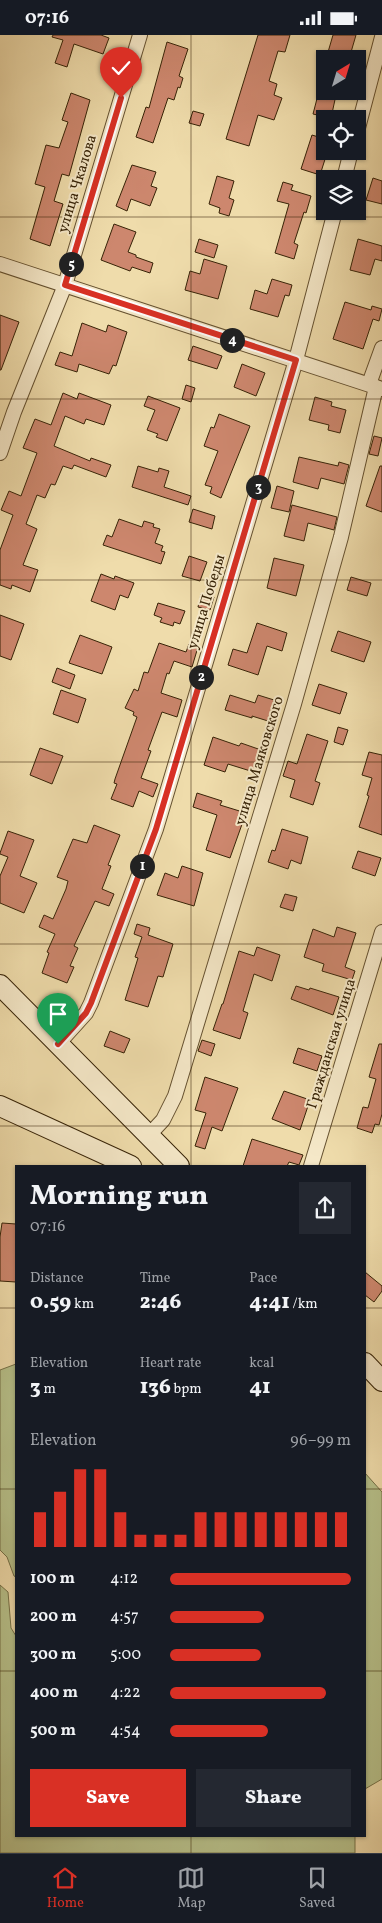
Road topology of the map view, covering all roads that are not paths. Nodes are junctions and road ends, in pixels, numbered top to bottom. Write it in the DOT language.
graph roads {
  1 [pos="140,35"];
  2 [pos="382,37"];
  3 [pos="363,110"];
  4 [pos="333,220"];
  5 [pos="0,264"];
  6 [pos="65,285"];
  7 [pos="382,348"];
  8 [pos="296,360"];
  9 [pos="376,387"];
  10 [pos="0,453"];
  11 [pos="382,932"];
  12 [pos="0,985"];
  13 [pos="58,1044"];
  14 [pos="0,1106"];
  15 [pos="149,1135"];
  16 [pos="129,1165"];
  17 [pos="178,1165"];
  18 [pos="311,1165"];
  19 [pos="366,1364"];
  20 [pos="382,1381"];
  1 -- 6 [label="street, улица Чкалова"];
  2 -- 3 [label="street"];
  4 -- 8 [label="street, улица Победы"];
  5 -- 6 [label="street"];
  6 -- 8 [label="street"];
  6 -- 10 [label="street, улица Чкалова"];
  7 -- 9 [label="street, улица Маяковского"];
  8 -- 9 [label="street"];
  8 -- 13 [label="street, улица Победы"];
  9 -- 15 [label="street, улица Маяковского"];
  11 -- 18 [label="street, Гражданская улица"];
  12 -- 13 [label="street"];
  13 -- 15 [label="street"];
  14 -- 16 [label="street"];
  15 -- 17 [label="street"];
  19 -- 20 [label="street"];
}
